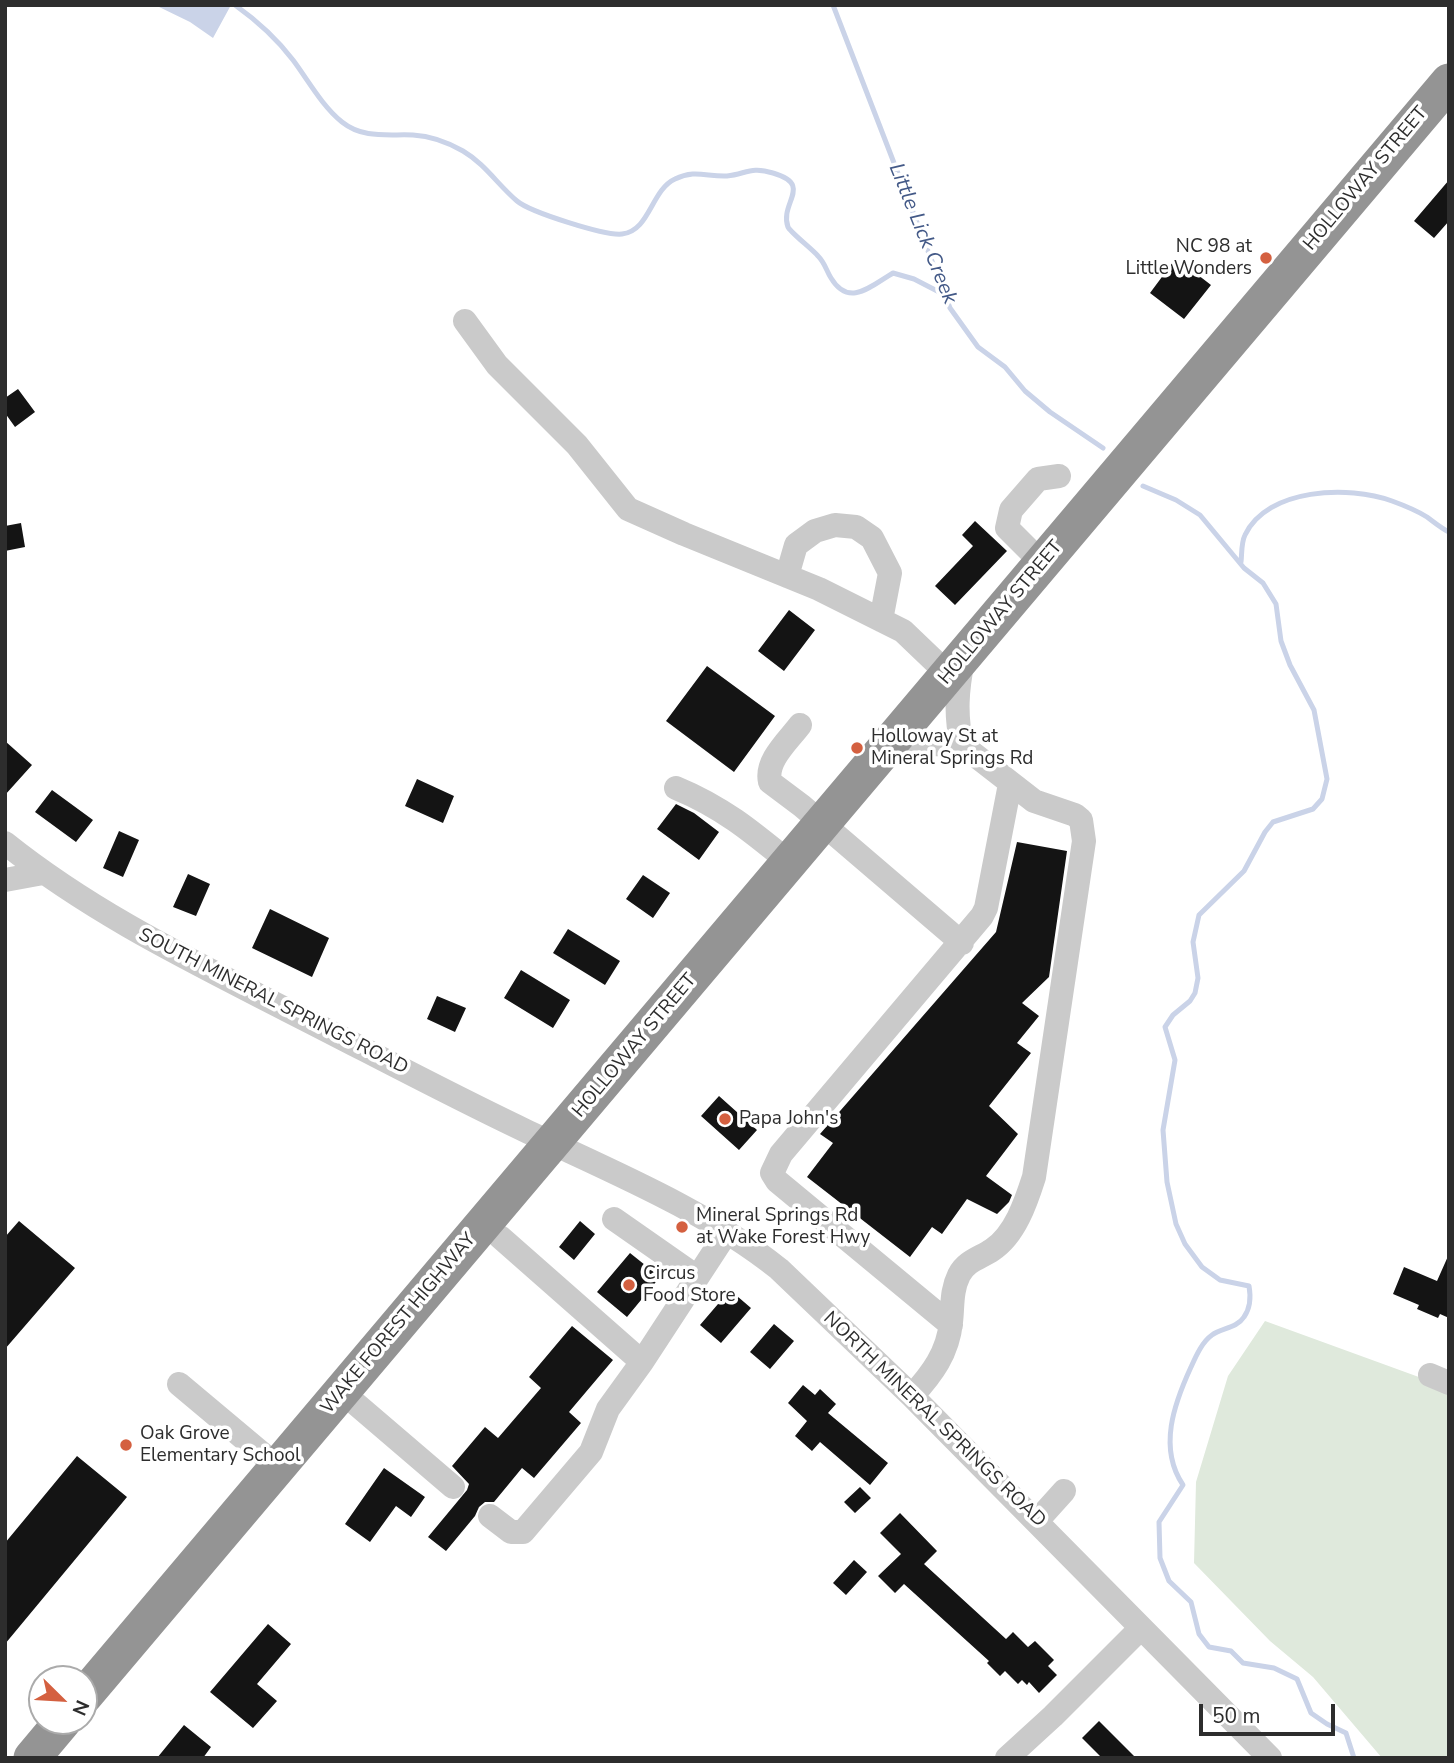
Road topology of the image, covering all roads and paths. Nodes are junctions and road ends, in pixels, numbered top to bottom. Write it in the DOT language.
graph roads {
  1 [pos="1449,82"];
  2 [pos="465,321"];
  3 [pos="1059,476"];
  4 [pos="1043,564"];
  5 [pos="787,576"];
  6 [pos="881,620"];
  7 [pos="956,666"];
  8 [pos="800,725"];
  9 [pos="962,745"];
  10 [pos="877,759"];
  11 [pos="1010,784"];
  12 [pos="676,788"];
  13 [pos="823,823"];
  14 [pos="5,843"];
  15 [pos="790,863"];
  16 [pos="43,873"];
  17 [pos="5,880"];
  18 [pos="961,943"];
  19 [pos="552,1144"];
  20 [pos="614,1219"];
  21 [pos="727,1232"];
  22 [pos="500,1237"];
  23 [pos="697,1278"];
  24 [pos="951,1325"];
  25 [pos="642,1362"];
  26 [pos="179,1384"];
  27 [pos="342,1392"];
  28 [pos="912,1396"];
  29 [pos="278,1467"];
  30 [pos="453,1487"];
  31 [pos="1064,1491"];
  32 [pos="490,1516"];
  33 [pos="1037,1521"];
  34 [pos="1141,1628"];
  35 [pos="98,1679"];
  36 [pos="51,1735"];
  37 [pos="32,1758"];
  38 [pos="1007,1758"];
  39 [pos="1269,1758"];
  1 -- 4 [label="highway, HOLLOWAY STREET"];
  2 -- 5 [label="street"];
  3 -- 4 [label="street"];
  4 -- 7 [label="highway, HOLLOWAY STREET"];
  5 -- 6 [label="street"];
  5 -- 6 [label="street"];
  6 -- 7 [label="street"];
  7 -- 9 [label="street"];
  7 -- 10 [label="highway, HOLLOWAY STREET"];
  8 -- 13 [label="street"];
  9 -- 10 [label="street"];
  9 -- 11 [label="street"];
  10 -- 13 [label="highway, HOLLOWAY STREET"];
  11 -- 18 [label="street"];
  11 -- 24 [label="street"];
  12 -- 15 [label="street"];
  13 -- 15 [label="highway, HOLLOWAY STREET"];
  13 -- 18 [label="street"];
  14 -- 16 [label="street, SOUTH MINERAL SPRINGS ROAD"];
  15 -- 19 [label="highway, HOLLOWAY STREET"];
  16 -- 17 [label="street"];
  16 -- 19 [label="street, SOUTH MINERAL SPRINGS ROAD"];
  18 -- 24 [label="street"];
  19 -- 21 [label="street, NORTH MINERAL SPRINGS ROAD"];
  19 -- 27 [label="highway, WAKE FOREST HIGHWAY"];
  20 -- 23 [label="street"];
  21 -- 23 [label="street"];
  21 -- 28 [label="street, NORTH MINERAL SPRINGS ROAD"];
  22 -- 25 [label="street"];
  23 -- 25 [label="street"];
  24 -- 28 [label="street"];
  25 -- 32 [label="street"];
  26 -- 29 [label="street"];
  27 -- 29 [label="highway, WAKE FOREST HIGHWAY"];
  27 -- 30 [label="street"];
  28 -- 33 [label="street, NORTH MINERAL SPRINGS ROAD"];
  29 -- 35 [label="highway, WAKE FOREST HIGHWAY"];
  31 -- 33 [label="street"];
  33 -- 34 [label="street, NORTH MINERAL SPRINGS ROAD"];
  34 -- 38 [label="street"];
  34 -- 39 [label="street, NORTH MINERAL SPRINGS ROAD"];
  36 -- 37 [label="highway"];
}
